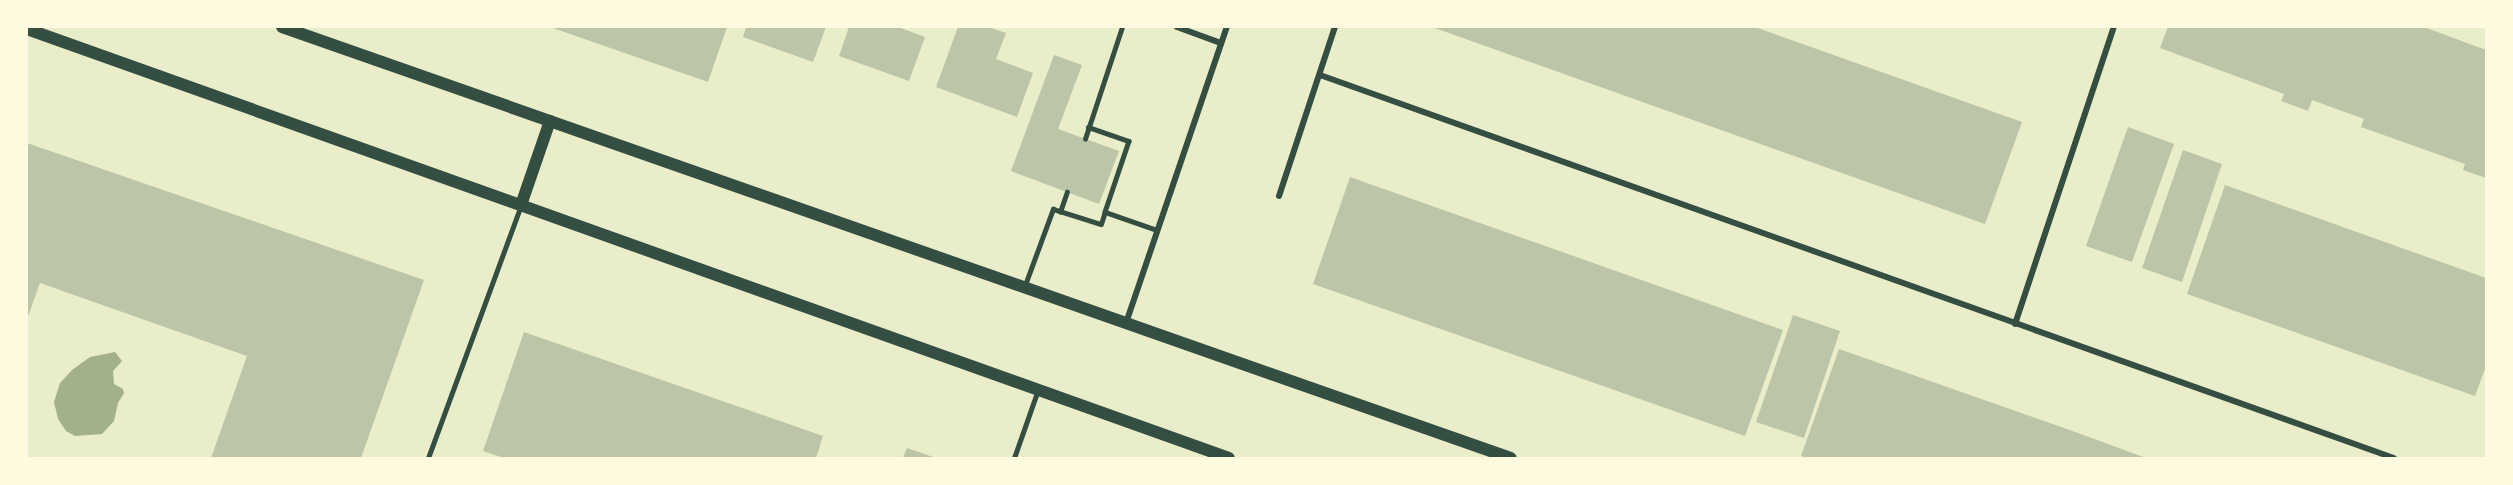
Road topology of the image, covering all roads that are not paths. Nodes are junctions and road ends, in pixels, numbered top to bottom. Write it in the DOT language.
graph roads {
  1 [pos="282,27"];
  2 [pos="1122,27"];
  3 [pos="1177,27"];
  4 [pos="1227,27"];
  5 [pos="1335,27"];
  6 [pos="2114,27"];
  7 [pos="27,29"];
  8 [pos="1221,43"];
  9 [pos="1320,75"];
  10 [pos="550,121"];
  11 [pos="1088,127"];
  12 [pos="1085,139"];
  13 [pos="1067,192"];
  14 [pos="1279,196"];
  15 [pos="521,205"];
  16 [pos="1060,212"];
  17 [pos="1105,213"];
  18 [pos="1157,230"];
  19 [pos="1024,288"];
  20 [pos="1125,323"];
  21 [pos="2015,324"];
  22 [pos="1038,390"];
  23 [pos="1482,453"];
  24 [pos="429,458"];
  25 [pos="1014,458"];
  26 [pos="1229,458"];
  27 [pos="1511,458"];
  28 [pos="2394,458"];
  1 -- 10 [label="main road"];
  2 -- 11 [label="lane"];
  3 -- 8 [label="street"];
  4 -- 8 [label="street"];
  5 -- 9 [label="street"];
  6 -- 21 [label="street"];
  7 -- 15 [label="main road"];
  8 -- 18 [label="street"];
  9 -- 14 [label="street"];
  9 -- 21 [label="street"];
  10 -- 15 [label="main road"];
  10 -- 19 [label="main road"];
  11 -- 12 [label="lane"];
  11 -- 17 [label="lane"];
  13 -- 16 [label="lane"];
  15 -- 22 [label="main road"];
  15 -- 24 [label="lane"];
  16 -- 17 [label="lane"];
  16 -- 19 [label="lane"];
  17 -- 18 [label="lane"];
  18 -- 20 [label="street"];
  19 -- 20 [label="main road"];
  20 -- 23 [label="main road"];
  21 -- 28 [label="street"];
  22 -- 25 [label="lane"];
  22 -- 26 [label="main road"];
  23 -- 27 [label="main road"];
}
